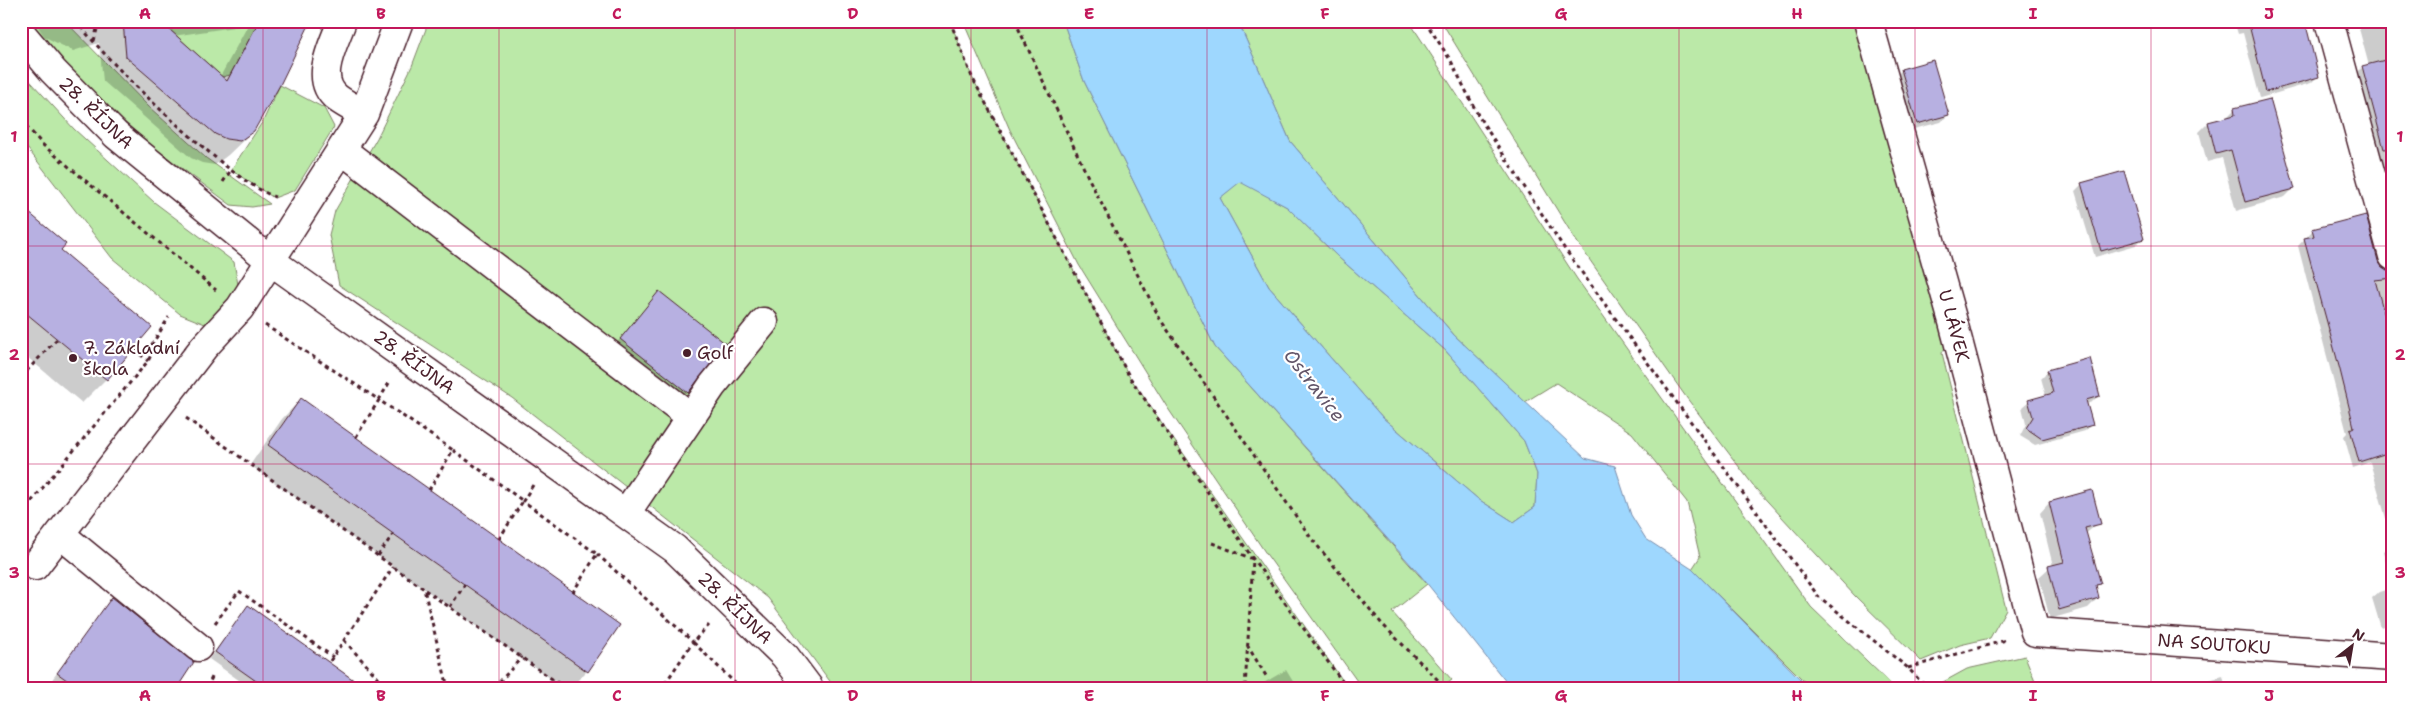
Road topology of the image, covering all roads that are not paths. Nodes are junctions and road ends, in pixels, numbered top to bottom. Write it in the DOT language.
graph roads {
  1 [pos="342,21"];
  2 [pos="399,21"];
  3 [pos="1868,21"];
  4 [pos="2329,21"];
  5 [pos="21,33"];
  6 [pos="364,114"];
  7 [pos="342,150"];
  8 [pos="2393,256"];
  9 [pos="271,260"];
  10 [pos="764,322"];
  11 [pos="691,417"];
  12 [pos="626,514"];
  13 [pos="60,534"];
  14 [pos="35,566"];
  15 [pos="2035,632"];
  16 [pos="198,647"];
  17 [pos="2393,657"];
  18 [pos="809,688"];
  1 -- 6 [label="street"];
  2 -- 6 [label="street"];
  3 -- 15 [label="street, U LÁVEK"];
  4 -- 8 [label="street"];
  5 -- 9 [label="street, 28. ŘÍJNA"];
  6 -- 7 [label="street"];
  7 -- 9 [label="street"];
  7 -- 11 [label="street"];
  9 -- 12 [label="street, 28. ŘÍJNA"];
  9 -- 13 [label="street"];
  10 -- 11 [label="street"];
  11 -- 12 [label="street"];
  12 -- 18 [label="street, 28. ŘÍJNA"];
  13 -- 14 [label="street"];
  13 -- 16 [label="street"];
  15 -- 17 [label="street, NA SOUTOKU"];
}
